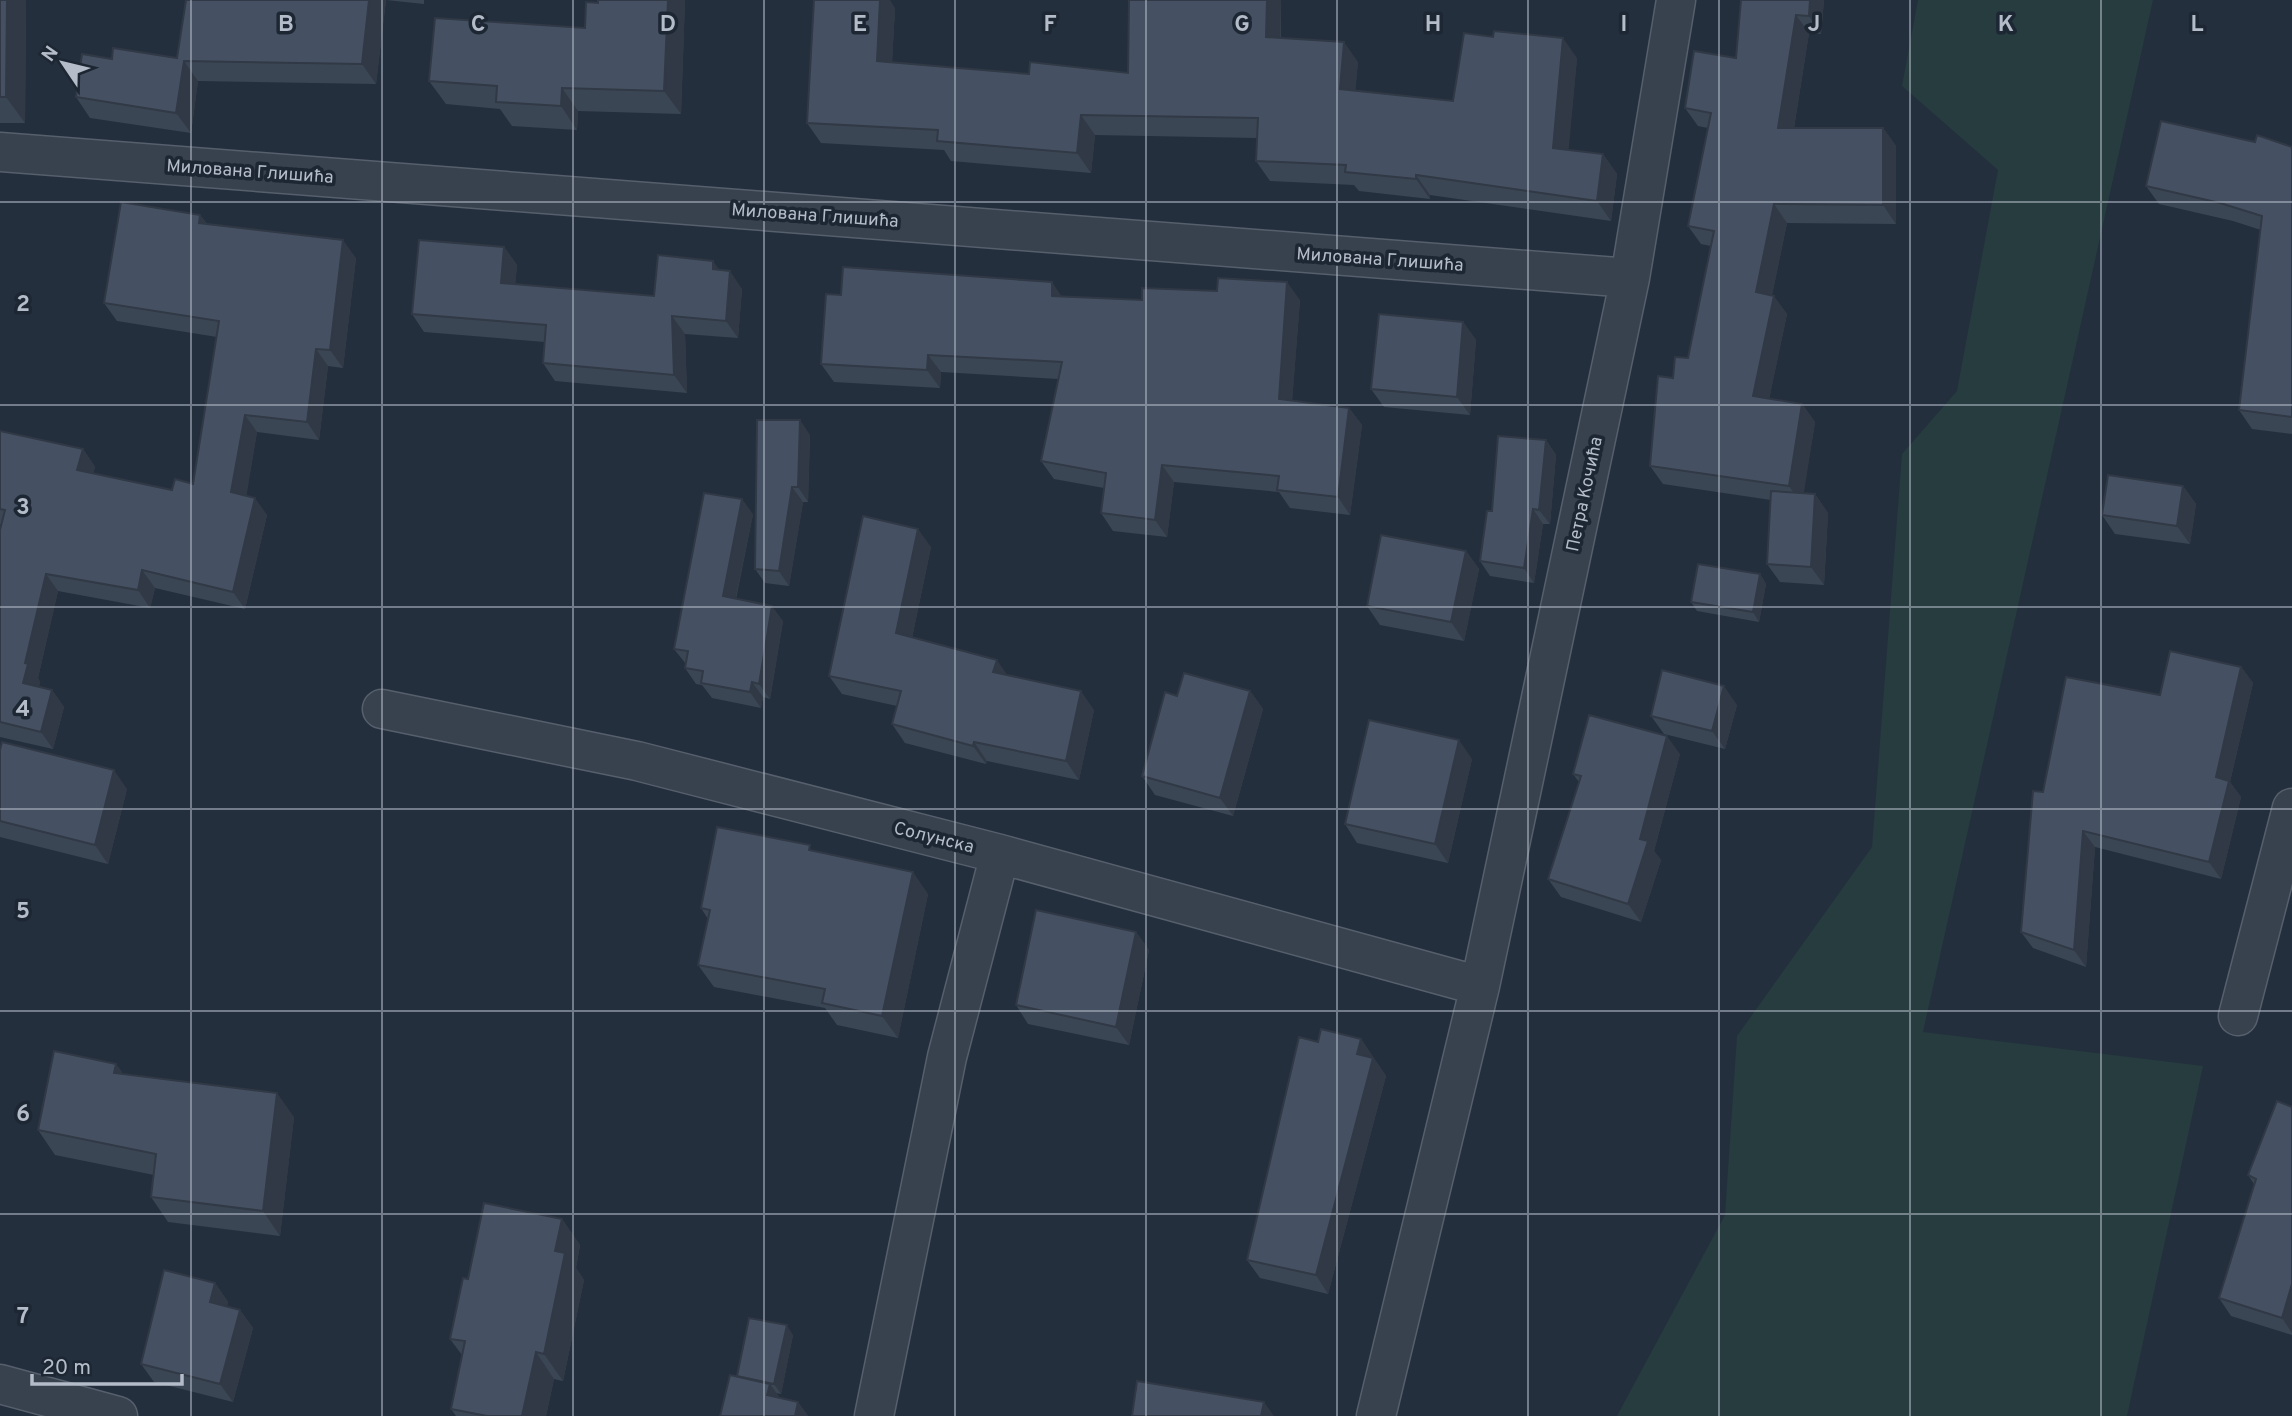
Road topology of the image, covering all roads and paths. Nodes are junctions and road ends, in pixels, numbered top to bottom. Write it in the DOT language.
graph roads {
  1 [pos="1676,0"];
  2 [pos="0,152"];
  3 [pos="1630,278"];
  4 [pos="382,709"];
  5 [pos="2292,808"];
  6 [pos="1000,854"];
  7 [pos="1480,986"];
  8 [pos="2238,1016"];
  9 [pos="0,1384"];
  10 [pos="118,1416"];
  11 [pos="874,1416"];
  12 [pos="1376,1416"];
  1 -- 3 [label="street, Петра Кочића"];
  2 -- 3 [label="street, Милована Глишића"];
  3 -- 7 [label="street, Петра Кочића"];
  4 -- 6 [label="street, Солунска"];
  5 -- 8 [label="street"];
  6 -- 7 [label="street, Солунска"];
  6 -- 11 [label="street"];
  7 -- 12 [label="street, Петра Кочића"];
  9 -- 10 [label="street"];
}
